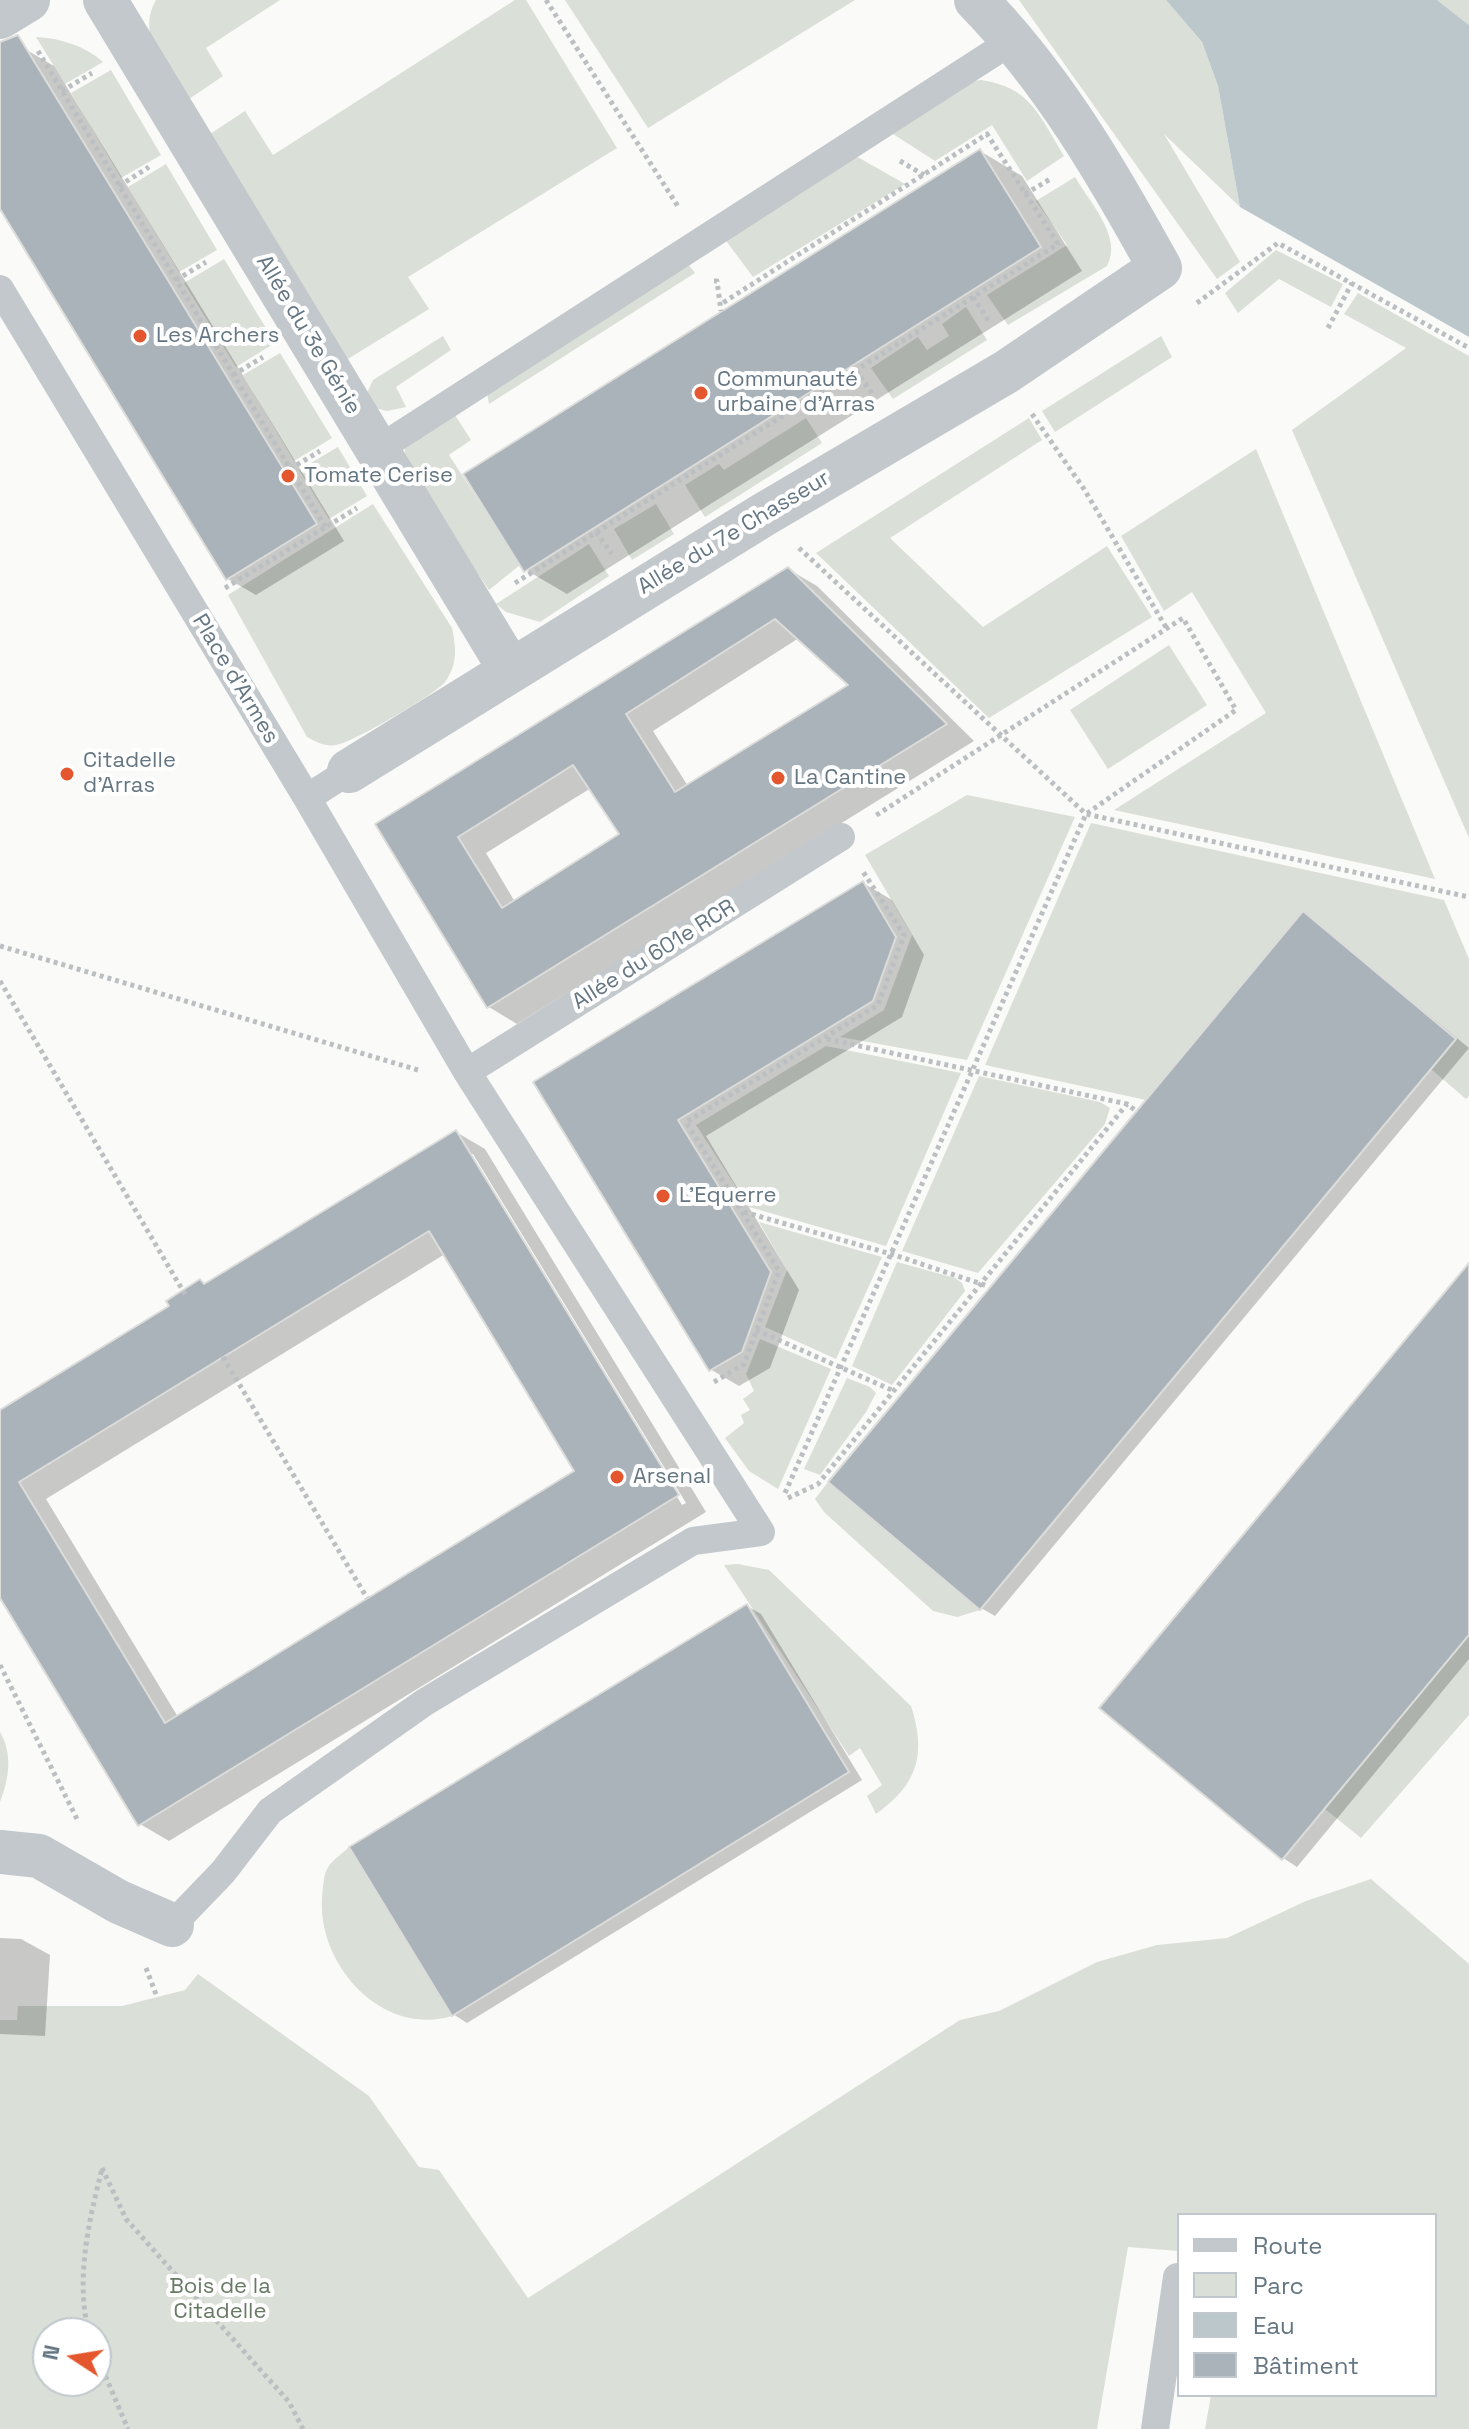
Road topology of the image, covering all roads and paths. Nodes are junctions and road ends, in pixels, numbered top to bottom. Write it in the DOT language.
graph roads {
  1 [pos="105,0"];
  2 [pos="546,0"];
  3 [pos="976,0"];
  4 [pos="14,9"];
  5 [pos="1015,39"];
  6 [pos="698,242"];
  7 [pos="1352,283"];
  8 [pos="0,289"];
  9 [pos="721,304"];
  10 [pos="1188,310"];
  11 [pos="1328,328"];
  12 [pos="1469,348"];
  13 [pos="1006,372"];
  14 [pos="387,466"];
  15 [pos="763,515"];
  16 [pos="326,528"];
  17 [pos="223,589"];
  18 [pos="473,609"];
  19 [pos="1168,629"];
  20 [pos="511,671"];
  21 [pos="1001,737"];
  22 [pos="349,771"];
  23 [pos="307,798"];
  24 [pos="1086,814"];
  25 [pos="841,837"];
  26 [pos="1469,897"];
  27 [pos="0,946"];
  28 [pos="0,981"];
  29 [pos="826,1039"];
  30 [pos="973,1068"];
  31 [pos="467,1072"];
  32 [pos="1127,1104"];
  33 [pos="1136,1111"];
  34 [pos="743,1211"];
  35 [pos="891,1254"];
  36 [pos="981,1282"];
  37 [pos="988,1286"];
  38 [pos="186,1296"];
  39 [pos="756,1330"];
  40 [pos="223,1357"];
  41 [pos="841,1367"];
  42 [pos="894,1391"];
  43 [pos="679,1403"];
  44 [pos="818,1484"];
  45 [pos="782,1501"];
  46 [pos="367,1598"];
  47 [pos="0,1665"];
  48 [pos="79,1823"];
  49 [pos="0,1852"];
  50 [pos="172,1925"];
  51 [pos="1177,2277"];
  52 [pos="85,2317"];
  53 [pos="112,2392"];
  54 [pos="128,2429"];
  55 [pos="303,2429"];
  56 [pos="1155,2429"];
  1 -- 14 [label="street, Allée du 3e Génie"];
  2 -- 6 [label="path"];
  3 -- 5 [label="street"];
  4 -- 16 [label="path"];
  5 -- 6 [label="lane"];
  5 -- 13 [label="street, Allée du 7e Chasseur"];
  6 -- 14 [label="lane"];
  7 -- 10 [label="path"];
  7 -- 11 [label="path"];
  7 -- 12 [label="path"];
  8 -- 23 [label="lane, Place d'Armes"];
  9 -- 18 [label="path"];
  13 -- 15 [label="street, Allée du 7e Chasseur"];
  13 -- 19 [label="path"];
  14 -- 16 [label="path"];
  14 -- 18 [label="street, Allée du 3e Génie"];
  15 -- 20 [label="street, Allée du 7e Chasseur"];
  15 -- 21 [label="path"];
  16 -- 17 [label="path"];
  18 -- 20 [label="street, Allée du 3e Génie"];
  19 -- 21 [label="path"];
  19 -- 24 [label="path"];
  20 -- 22 [label="street, Allée du 7e Chasseur"];
  21 -- 24 [label="path"];
  21 -- 25 [label="path"];
  22 -- 23 [label="lane, Allée du 7e Chasseur"];
  23 -- 31 [label="lane, Place d'Armes"];
  24 -- 26 [label="path"];
  24 -- 30 [label="path"];
  25 -- 29 [label="path"];
  25 -- 31 [label="lane, Allée du 601e RCR"];
  27 -- 31 [label="path"];
  28 -- 38 [label="path"];
  29 -- 30 [label="path"];
  29 -- 34 [label="path"];
  30 -- 32 [label="path"];
  30 -- 35 [label="path"];
  31 -- 43 [label="lane, Place d'Armes"];
  32 -- 33 [label="path"];
  32 -- 36 [label="path"];
  34 -- 35 [label="path"];
  34 -- 39 [label="path"];
  35 -- 36 [label="path"];
  35 -- 41 [label="path"];
  36 -- 37 [label="path"];
  36 -- 42 [label="path"];
  39 -- 41 [label="path"];
  39 -- 43 [label="path"];
  40 -- 46 [label="path"];
  41 -- 42 [label="path"];
  41 -- 45 [label="path"];
  42 -- 44 [label="path"];
  43 -- 50 [label="lane, Place d'Armes"];
  47 -- 48 [label="path"];
  49 -- 50 [label="street"];
  51 -- 56 [label="lane"];
  52 -- 55 [label="path"];
  53 -- 54 [label="path"];
}
